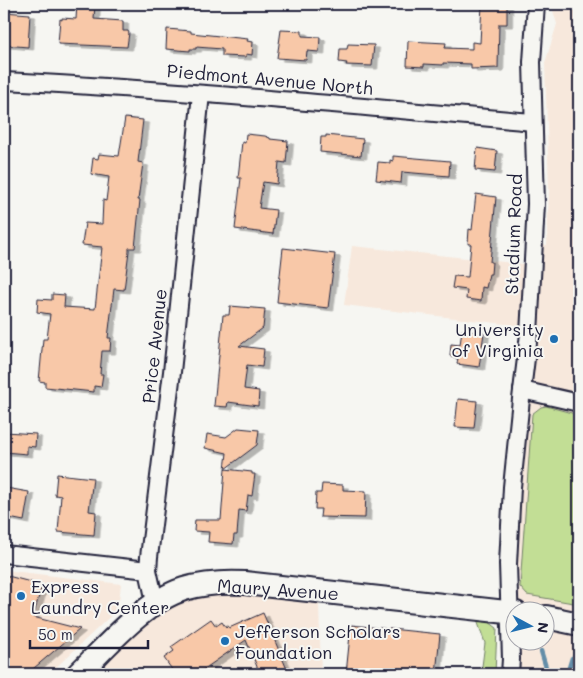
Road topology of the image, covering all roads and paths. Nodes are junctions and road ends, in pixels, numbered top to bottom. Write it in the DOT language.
graph roads {
  1 [pos="536,4"];
  2 [pos="4,81"];
  3 [pos="201,94"];
  4 [pos="533,122"];
  5 [pos="522,390"];
  6 [pos="579,403"];
  7 [pos="4,554"];
  8 [pos="148,570"];
  9 [pos="511,600"];
  10 [pos="155,602"];
  11 [pos="506,612"];
  12 [pos="556,619"];
  13 [pos="579,624"];
  14 [pos="511,650"];
  15 [pos="78,674"];
  16 [pos="510,674"];
  1 -- 4 [label="street, Stadium Road"];
  2 -- 3 [label="street, Piedmont Avenue North"];
  3 -- 4 [label="street, Piedmont Avenue North"];
  3 -- 8 [label="street, Price Avenue"];
  4 -- 5 [label="street, Stadium Road"];
  5 -- 6 [label="street"];
  5 -- 9 [label="street, Stadium Road"];
  7 -- 8 [label="street"];
  8 -- 10 [label="street, Price Avenue"];
  10 -- 11 [label="main road, Maury Avenue"];
  10 -- 15 [label="main road, Maury Avenue"];
  12 -- 13 [label="main road"];
  14 -- 16 [label="street, Stadium Road"];
}
